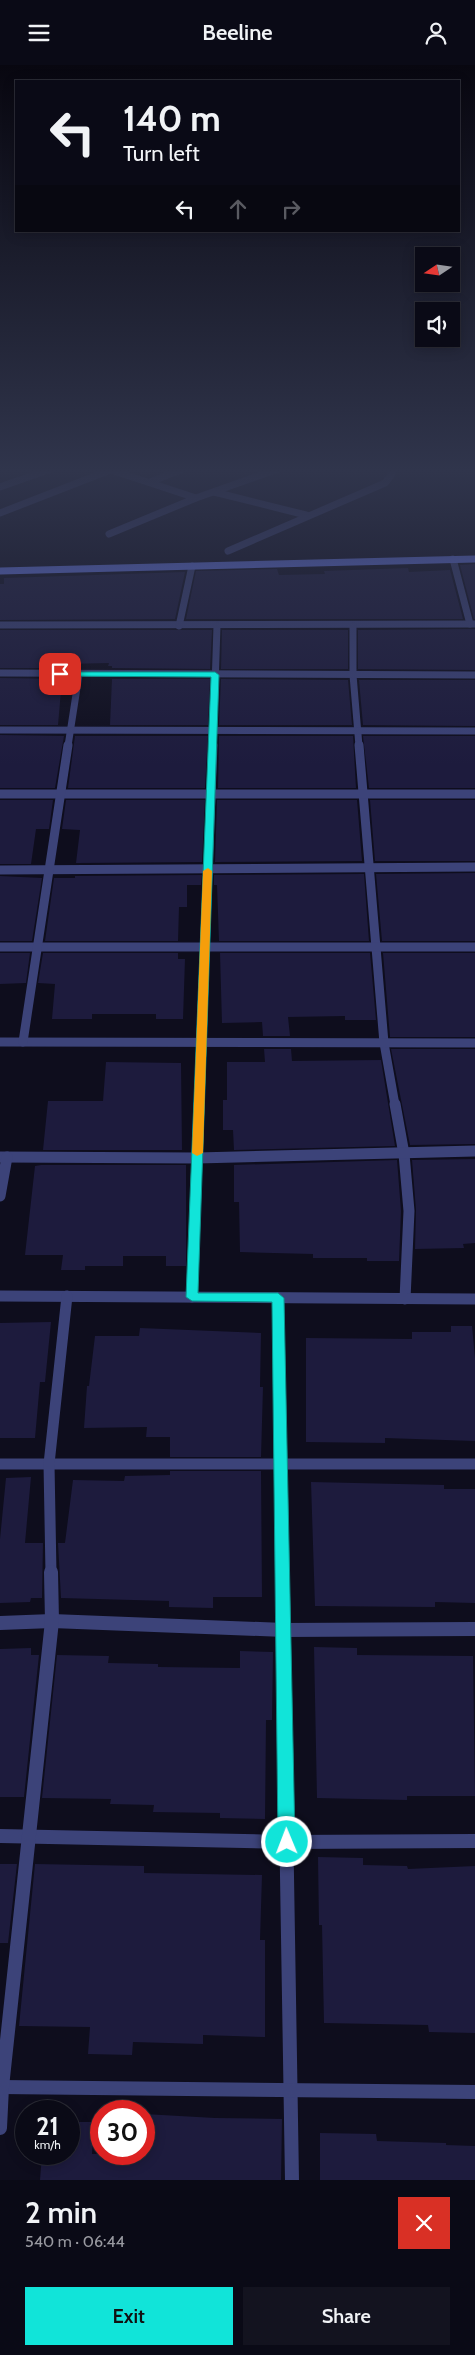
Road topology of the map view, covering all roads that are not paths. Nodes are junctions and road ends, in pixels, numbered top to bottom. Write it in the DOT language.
graph roads {
  1 [pos="127,568"];
  2 [pos="192,568"];
  3 [pos="456,568"];
  4 [pos="0,571"];
  5 [pos="473,624"];
  6 [pos="0,625"];
  7 [pos="179,626"];
  8 [pos="217,626"];
  9 [pos="353,626"];
  10 [pos="0,673"];
  11 [pos="79,675"];
  12 [pos="215,675"];
  13 [pos="353,675"];
  14 [pos="475,675"];
  15 [pos="0,730"];
  16 [pos="70,730"];
  17 [pos="213,731"];
  18 [pos="357,731"];
  19 [pos="475,731"];
  20 [pos="0,794"];
  21 [pos="61,794"];
  22 [pos="210,794"];
  23 [pos="363,794"];
  24 [pos="475,794"];
  25 [pos="475,867"];
  26 [pos="369,868"];
  27 [pos="208,869"];
  28 [pos="0,870"];
  29 [pos="49,870"];
  30 [pos="0,947"];
  31 [pos="37,947"];
  32 [pos="205,947"];
  33 [pos="376,947"];
  34 [pos="475,947"];
  35 [pos="0,1042"];
  36 [pos="23,1042"];
  37 [pos="201,1043"];
  38 [pos="384,1043"];
  39 [pos="475,1043"];
  40 [pos="475,1151"];
  41 [pos="404,1154"];
  42 [pos="3,1157"];
  43 [pos="197,1158"];
  44 [pos="0,1196"];
  45 [pos="0,1295"];
  46 [pos="66,1296"];
  47 [pos="192,1297"];
  48 [pos="278,1298"];
  49 [pos="405,1299"];
  50 [pos="475,1299"];
  51 [pos="0,1464"];
  52 [pos="49,1464"];
  53 [pos="281,1464"];
  54 [pos="475,1464"];
  55 [pos="52,1621"];
  56 [pos="0,1623"];
  57 [pos="475,1629"];
  58 [pos="284,1630"];
  59 [pos="0,1836"];
  60 [pos="28,1837"];
  61 [pos="475,1841"];
  62 [pos="287,1842"];
  63 [pos="1,2087"];
  64 [pos="291,2092"];
  65 [pos="475,2092"];
  66 [pos="0,2128"];
  67 [pos="292,2180"];
  1 -- 4 [label="street"];
  2 -- 7 [label="street"];
  3 -- 5 [label="street"];
  5 -- 9 [label="street"];
  6 -- 7 [label="street"];
  7 -- 8 [label="street"];
  8 -- 9 [label="street"];
  8 -- 12 [label="street"];
  9 -- 13 [label="street"];
  10 -- 11 [label="street"];
  11 -- 12 [label="street"];
  11 -- 16 [label="street"];
  12 -- 13 [label="street"];
  12 -- 17 [label="street"];
  13 -- 14 [label="street"];
  13 -- 18 [label="street"];
  15 -- 16 [label="street"];
  16 -- 17 [label="street"];
  16 -- 21 [label="street"];
  17 -- 18 [label="street"];
  17 -- 22 [label="street"];
  18 -- 19 [label="street"];
  18 -- 23 [label="street"];
  20 -- 21 [label="street"];
  21 -- 22 [label="street"];
  21 -- 29 [label="street"];
  22 -- 23 [label="street"];
  22 -- 27 [label="street"];
  23 -- 24 [label="street"];
  23 -- 26 [label="street"];
  25 -- 26 [label="street"];
  26 -- 27 [label="street"];
  26 -- 33 [label="street"];
  27 -- 29 [label="street"];
  27 -- 32 [label="street"];
  28 -- 29 [label="street"];
  29 -- 31 [label="street"];
  30 -- 31 [label="street"];
  31 -- 32 [label="street"];
  31 -- 36 [label="street"];
  32 -- 33 [label="street"];
  32 -- 37 [label="street"];
  33 -- 34 [label="street"];
  33 -- 38 [label="street"];
  35 -- 36 [label="street"];
  36 -- 37 [label="street"];
  37 -- 38 [label="street"];
  37 -- 43 [label="street"];
  38 -- 39 [label="street"];
  38 -- 41 [label="street"];
  40 -- 41 [label="street"];
  41 -- 43 [label="street"];
  41 -- 49 [label="street"];
  42 -- 43 [label="street"];
  42 -- 44 [label="street"];
  43 -- 47 [label="street"];
  45 -- 46 [label="street"];
  46 -- 47 [label="street"];
  46 -- 52 [label="street"];
  47 -- 48 [label="street"];
  48 -- 49 [label="street"];
  48 -- 53 [label="street"];
  49 -- 50 [label="street"];
  51 -- 52 [label="street"];
  52 -- 53 [label="street"];
  52 -- 55 [label="street"];
  53 -- 54 [label="street"];
  53 -- 58 [label="street"];
  55 -- 56 [label="street"];
  55 -- 58 [label="street"];
  55 -- 60 [label="street"];
  57 -- 58 [label="street"];
  58 -- 62 [label="street"];
  59 -- 60 [label="street"];
  60 -- 62 [label="street"];
  60 -- 63 [label="street"];
  61 -- 62 [label="street"];
  62 -- 64 [label="street"];
  63 -- 64 [label="street"];
  63 -- 66 [label="street"];
  64 -- 65 [label="street"];
  64 -- 67 [label="street"];
}
